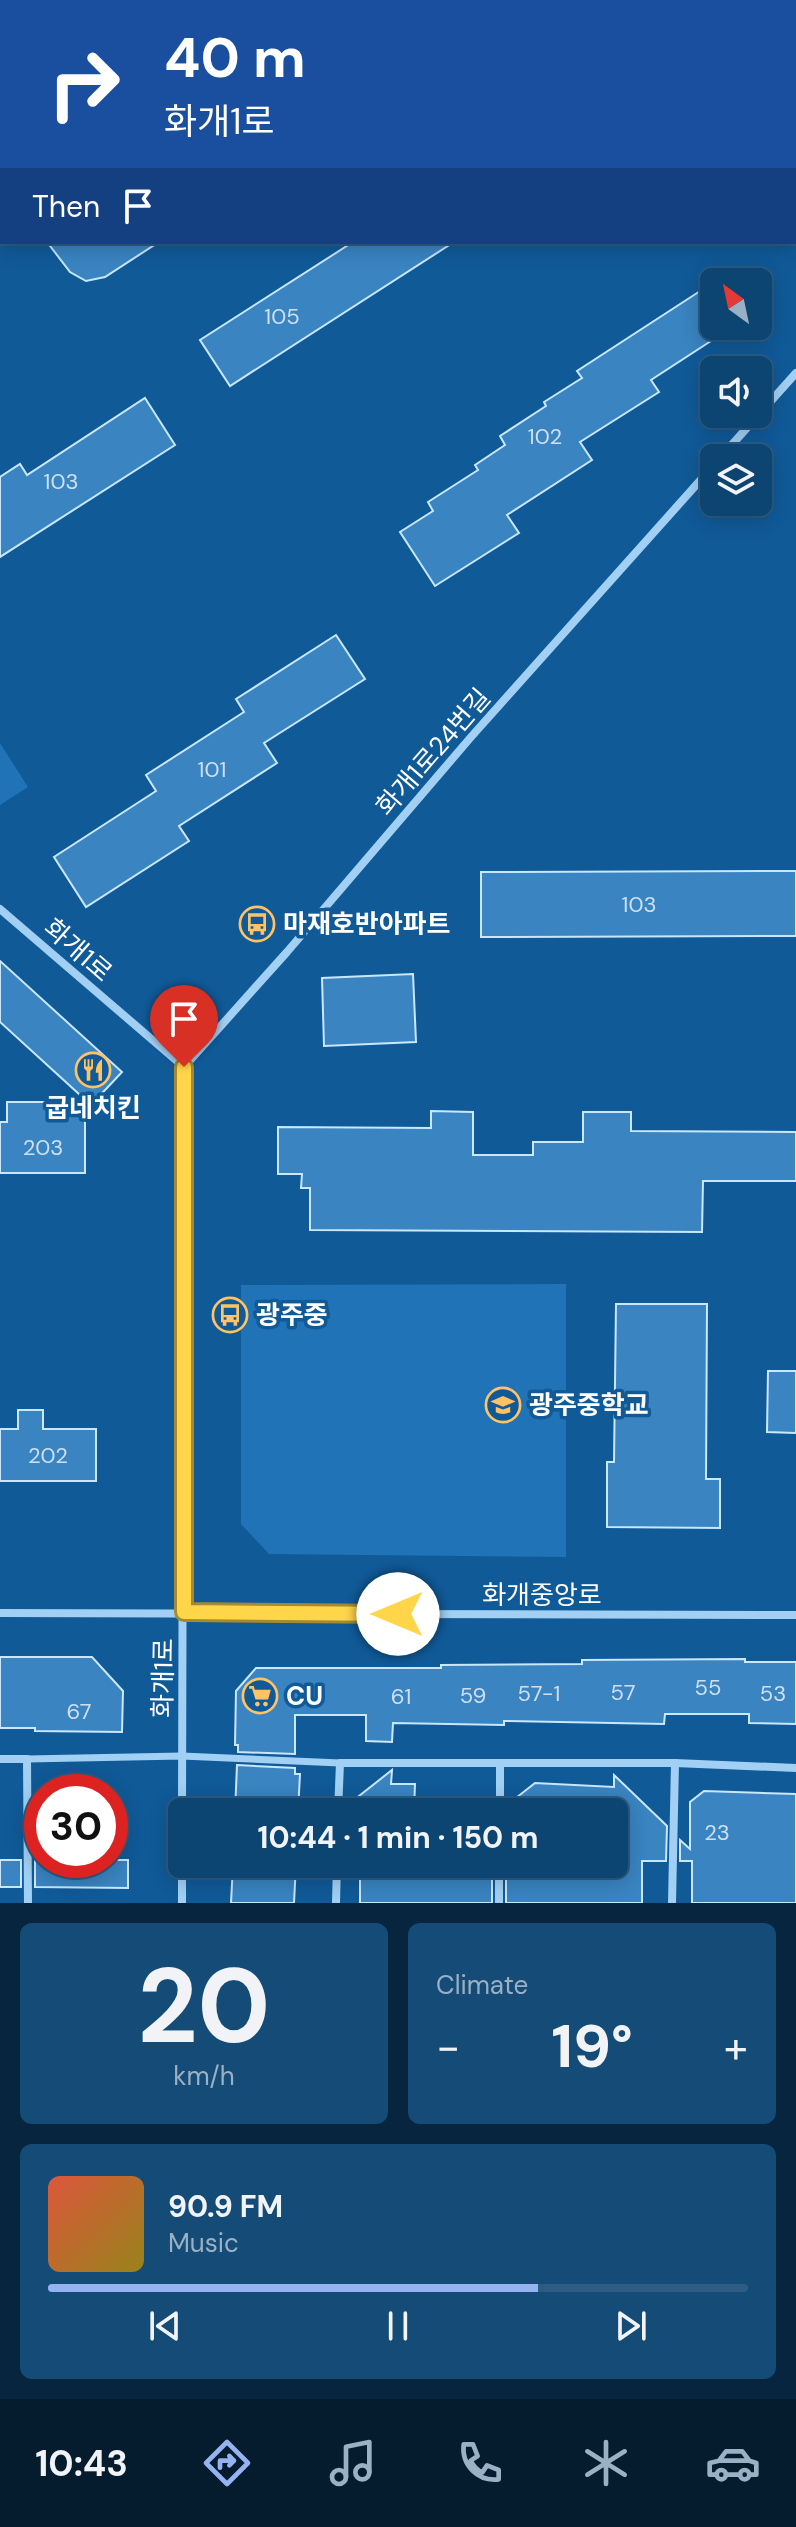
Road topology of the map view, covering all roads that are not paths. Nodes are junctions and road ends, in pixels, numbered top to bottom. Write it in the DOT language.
graph roads {
  1 [pos="796,373"];
  2 [pos="733,444"];
  3 [pos="700,481"];
  4 [pos="0,909"];
  5 [pos="184,1067"];
  6 [pos="184,1612"];
  7 [pos="0,1613"];
  8 [pos="796,1615"];
  9 [pos="182,1756"];
  10 [pos="0,1759"];
  11 [pos="27,1759"];
  12 [pos="340,1763"];
  13 [pos="675,1763"];
  14 [pos="500,1764"];
  15 [pos="796,1768"];
  16 [pos="182,1798"];
  17 [pos="339,1798"];
  18 [pos="500,1798"];
  19 [pos="182,1878"];
  20 [pos="337,1878"];
  21 [pos="499,1878"];
  22 [pos="28,1903"];
  23 [pos="182,1903"];
  24 [pos="336,1903"];
  25 [pos="499,1903"];
  26 [pos="672,1903"];
  1 -- 2 [label="street"];
  3 -- 5 [label="street, 화개1로24번길"];
  4 -- 5 [label="street, 화개1로"];
  5 -- 6 [label="street, 화개1로"];
  6 -- 7 [label="street, 화개중앙로"];
  6 -- 8 [label="street, 화개중앙로"];
  6 -- 9 [label="street, 화개1로"];
  9 -- 11 [label="street"];
  9 -- 12 [label="street"];
  9 -- 16 [label="street, 화개1로"];
  10 -- 11 [label="street"];
  11 -- 22 [label="street"];
  12 -- 14 [label="street"];
  12 -- 17 [label="street"];
  13 -- 14 [label="street"];
  13 -- 15 [label="street"];
  13 -- 26 [label="street"];
  14 -- 18 [label="street"];
  19 -- 23 [label="street"];
  20 -- 24 [label="street"];
  21 -- 25 [label="street"];
}
